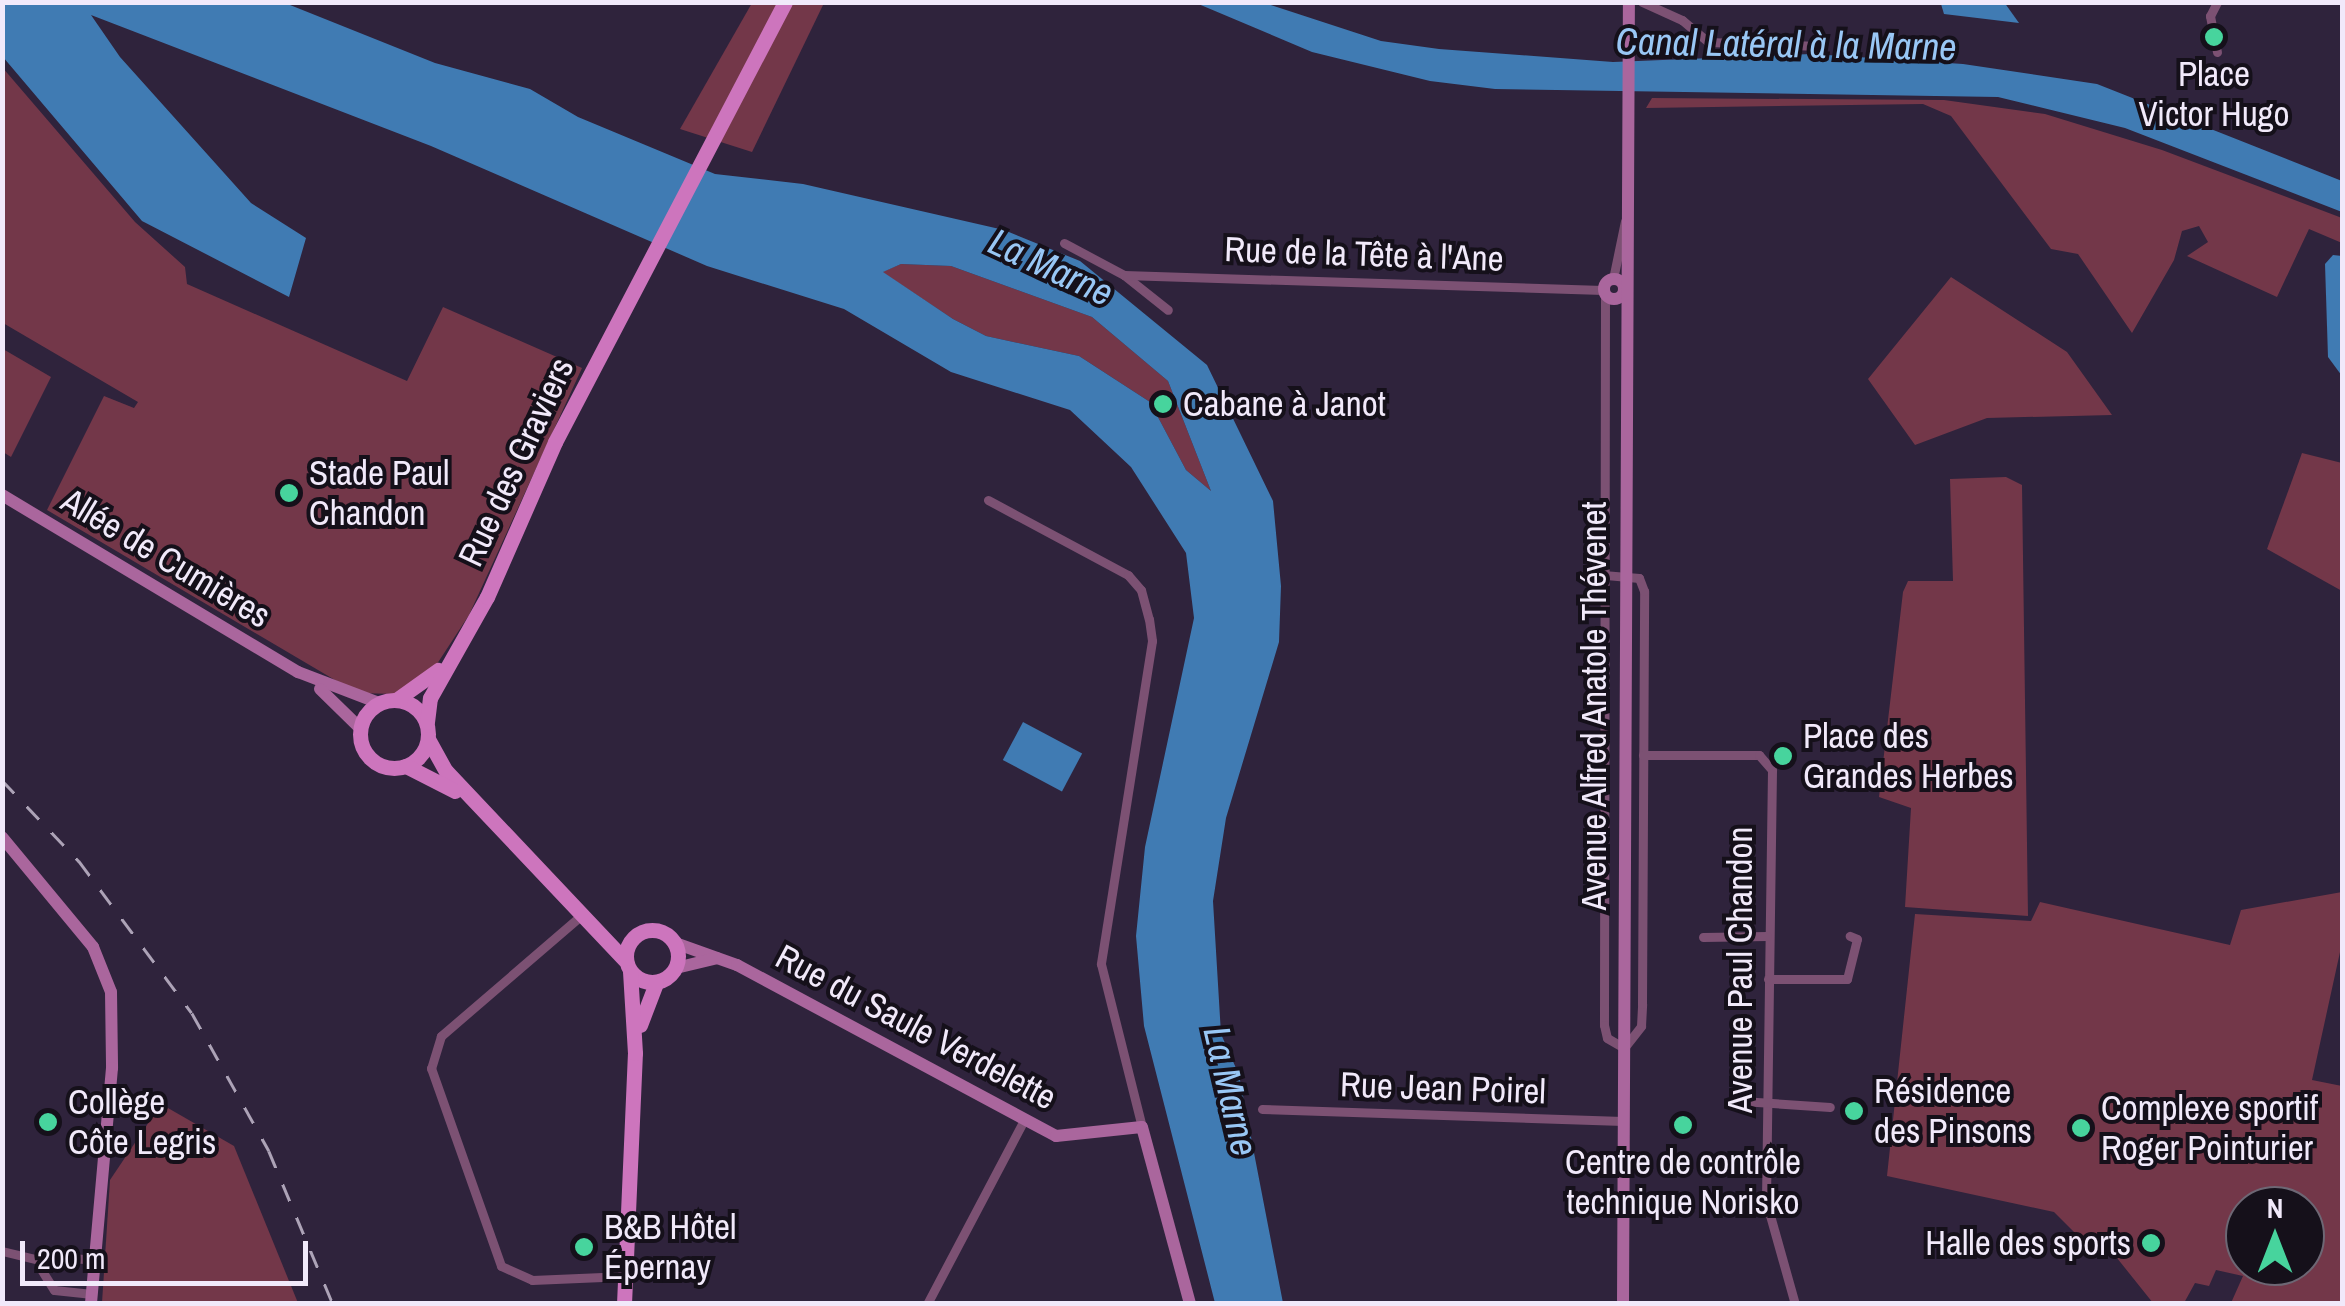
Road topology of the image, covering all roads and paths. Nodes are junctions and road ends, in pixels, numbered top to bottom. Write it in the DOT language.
graph roads {
  1 [pos="784,2"];
  2 [pos="1642,2"];
  3 [pos="2228,2"];
  4 [pos="2215,4"];
  5 [pos="1629,17"];
  6 [pos="1820,46"];
  7 [pos="2217,52"];
  8 [pos="1064,244"];
  9 [pos="1124,274"];
  10 [pos="1613,290"];
  11 [pos="1168,310"];
  12 [pos="2,495"];
  13 [pos="988,500"];
  14 [pos="1606,575"];
  15 [pos="1624,575"];
  16 [pos="455,653"];
  17 [pos="298,672"];
  18 [pos="388,701"];
  19 [pos="426,722"];
  20 [pos="360,728"];
  21 [pos="428,739"];
  22 [pos="1643,755"];
  23 [pos="406,766"];
  24 [pos="2,837"];
  25 [pos="513,838"];
  26 [pos="586,915"];
  27 [pos="638,933"];
  28 [pos="1767,936"];
  29 [pos="1850,936"];
  30 [pos="1703,937"];
  31 [pos="675,943"];
  32 [pos="723,958"];
  33 [pos="628,966"];
  34 [pos="676,968"];
  35 [pos="1768,979"];
  36 [pos="656,982"];
  37 [pos="1624,1048"];
  38 [pos="635,1054"];
  39 [pos="1768,1105"];
  40 [pos="1737,1107"];
  41 [pos="1830,1107"];
  42 [pos="1262,1110"];
  43 [pos="1024,1120"];
  44 [pos="1623,1121"];
  45 [pos="1142,1127"];
  46 [pos="2,1251"];
  47 [pos="43,1260"];
  48 [pos="94,1260"];
  49 [pos="626,1276"];
  50 [pos="91,1299"];
  51 [pos="624,1304"];
  52 [pos="927,1304"];
  53 [pos="1190,1304"];
  54 [pos="1623,1304"];
  55 [pos="1795,1304"];
  1 -- 16 [label="main road, Rue des Graviers"];
  2 -- 6 [label="street"];
  3 -- 4 [label="street"];
  4 -- 7 [label="street"];
  5 -- 10 [label="main road, Avenue Alfred Anatole Thévenet"];
  8 -- 9 [label="street"];
  9 -- 10 [label="street, Rue de la Tête à l'Ane"];
  9 -- 11 [label="street"];
  10 -- 14 [label="street"];
  10 -- 15 [label="main road, Avenue Alfred Anatole Thévenet"];
  12 -- 17 [label="main road, Allée de Cumières"];
  13 -- 45 [label="street"];
  14 -- 15 [label="street"];
  14 -- 37 [label="street"];
  15 -- 22 [label="street"];
  15 -- 37 [label="main road, Avenue Alfred Anatole Thévenet"];
  16 -- 18 [label="main road, Rue des Graviers"];
  16 -- 19 [label="main road, Rue des Graviers"];
  17 -- 18 [label="main road, Allée de Cumières"];
  17 -- 20 [label="main road, Allée de Cumières"];
  18 -- 19 [label="main road"];
  18 -- 20 [label="main road"];
  19 -- 21 [label="main road"];
  20 -- 23 [label="main road"];
  21 -- 23 [label="main road"];
  21 -- 25 [label="main road"];
  22 -- 28 [label="street, Avenue Paul Chandon"];
  22 -- 37 [label="street"];
  23 -- 25 [label="main road"];
  24 -- 48 [label="main road"];
  25 -- 26 [label="main road"];
  26 -- 27 [label="main road"];
  26 -- 33 [label="main road"];
  26 -- 49 [label="street"];
  27 -- 31 [label="main road"];
  27 -- 33 [label="main road"];
  28 -- 30 [label="street"];
  28 -- 35 [label="street, Avenue Paul Chandon"];
  29 -- 35 [label="street"];
  31 -- 32 [label="main road, Rue du Saule Verdelette"];
  31 -- 34 [label="main road"];
  32 -- 34 [label="main road, Rue du Saule Verdelette"];
  32 -- 43 [label="main road, Rue du Saule Verdelette"];
  33 -- 36 [label="main road"];
  33 -- 38 [label="main road"];
  34 -- 36 [label="main road"];
  35 -- 39 [label="street, Avenue Paul Chandon"];
  36 -- 38 [label="main road"];
  37 -- 44 [label="main road, Avenue Alfred Anatole Thévenet"];
  38 -- 49 [label="main road"];
  39 -- 40 [label="street"];
  39 -- 41 [label="street"];
  39 -- 55 [label="street, Avenue Paul Chandon"];
  42 -- 44 [label="street, Rue Jean Poirel"];
  43 -- 45 [label="main road, Rue du Saule Verdelette"];
  43 -- 52 [label="street"];
  44 -- 54 [label="main road, Avenue Alfred Anatole Thévenet"];
  45 -- 53 [label="main road"];
  46 -- 47 [label="street"];
  47 -- 48 [label="street"];
  47 -- 50 [label="street"];
  48 -- 50 [label="main road"];
  49 -- 51 [label="main road"];
}
